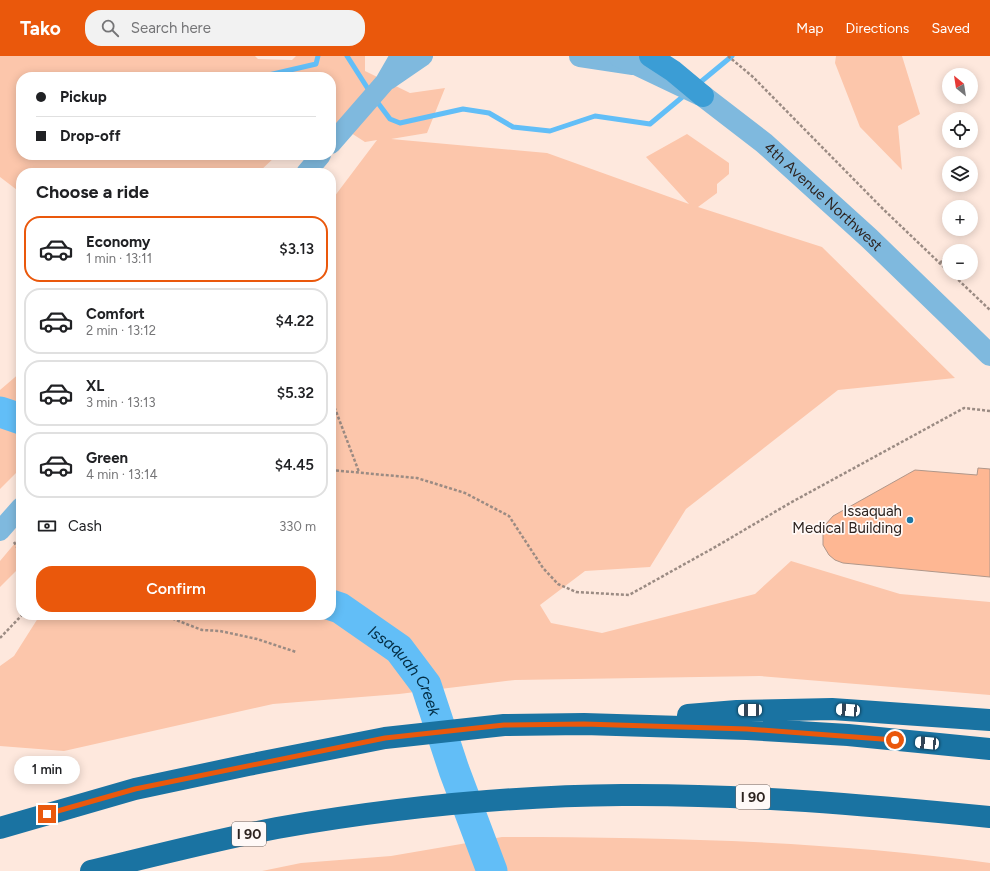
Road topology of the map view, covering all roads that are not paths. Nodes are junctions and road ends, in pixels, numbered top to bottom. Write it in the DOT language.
graph roads {
  1 [pos="580,56"];
  2 [pos="414,57"];
  3 [pos="636,59"];
  4 [pos="710,101"];
  5 [pos="336,138"];
  6 [pos="317,160"];
  7 [pos="310,168"];
  8 [pos="990,355"];
  9 [pos="16,513"];
  10 [pos="0,531"];
  11 [pos="990,720"];
  12 [pos="584,724"];
  13 [pos="990,749"];
  14 [pos="990,817"];
  15 [pos="0,828"];
  16 [pos="91,871"];
  1 -- 3 [label="street"];
  2 -- 5 [label="street"];
  3 -- 4 [label="main road"];
  4 -- 8 [label="street, 4th Avenue Northwest"];
  6 -- 7 [label="street"];
  9 -- 10 [label="street, bridge"];
  11 -- 12 [label="highway"];
  12 -- 13 [label="highway"];
  12 -- 15 [label="highway"];
  14 -- 16 [label="highway, I 90"];
}
